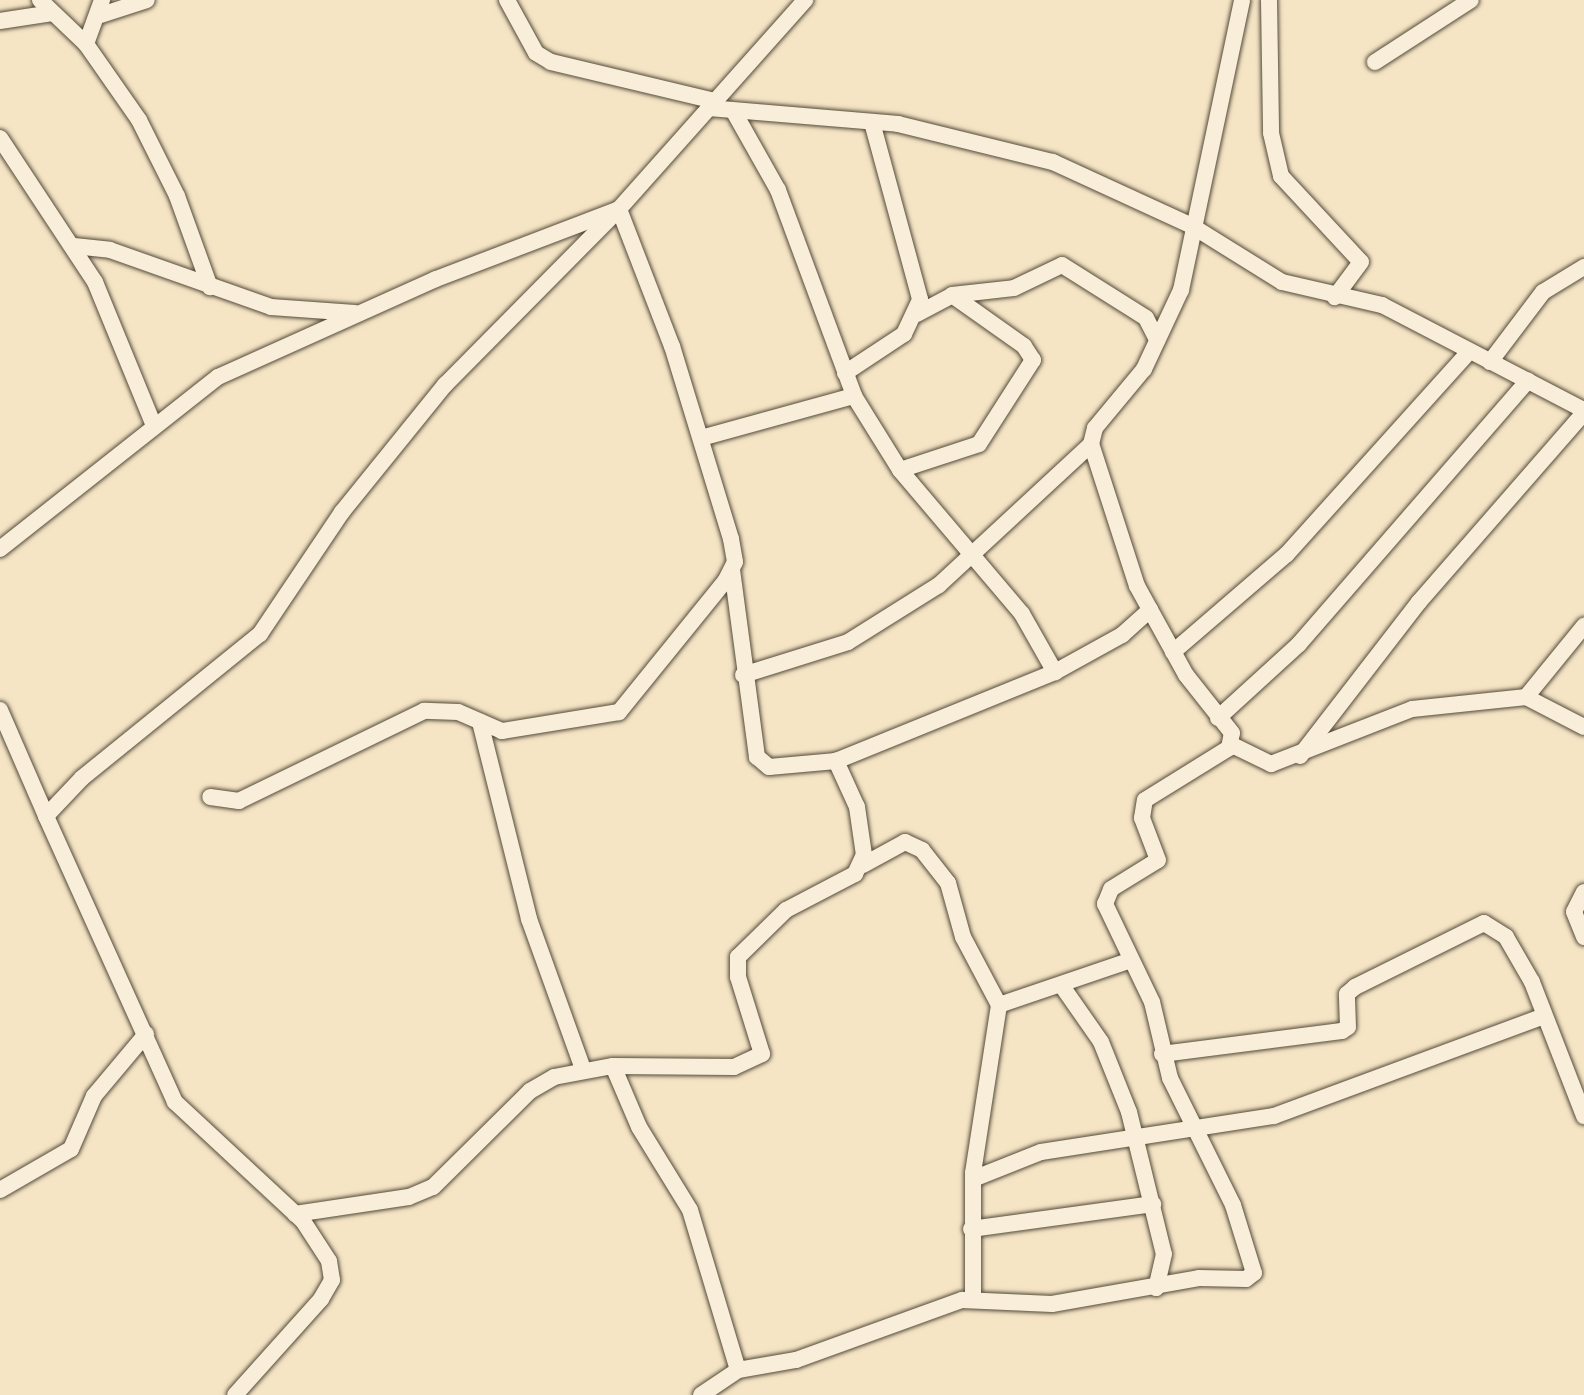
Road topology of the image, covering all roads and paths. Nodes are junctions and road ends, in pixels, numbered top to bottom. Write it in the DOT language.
graph roads {
  1 [pos="40,0"];
  2 [pos="147,0"];
  3 [pos="507,0"];
  4 [pos="805,0"];
  5 [pos="1242,0"];
  6 [pos="1269,0"];
  7 [pos="1471,0"];
  8 [pos="101,7"];
  9 [pos="52,13"];
  10 [pos="0,21"];
  11 [pos="86,44"];
  12 [pos="1375,62"];
  13 [pos="712,104"];
  14 [pos="734,112"];
  15 [pos="872,122"];
  16 [pos="0,138"];
  17 [pos="619,209"];
  18 [pos="1192,226"];
  19 [pos="74,246"];
  20 [pos="1584,267"];
  21 [pos="210,287"];
  22 [pos="953,295"];
  23 [pos="1335,297"];
  24 [pos="361,313"];
  25 [pos="918,314"];
  26 [pos="1157,340"];
  27 [pos="1469,352"];
  28 [pos="1490,362"];
  29 [pos="845,373"];
  30 [pos="1528,380"];
  31 [pos="853,397"];
  32 [pos="1584,412"];
  33 [pos="154,426"];
  34 [pos="701,438"];
  35 [pos="1091,444"];
  36 [pos="900,470"];
  37 [pos="0,549"];
  38 [pos="970,560"];
  39 [pos="732,570"];
  40 [pos="1150,611"];
  41 [pos="1584,626"];
  42 [pos="1173,652"];
  43 [pos="1055,672"];
  44 [pos="743,675"];
  45 [pos="1526,697"];
  46 [pos="0,710"];
  47 [pos="1219,718"];
  48 [pos="481,722"];
  49 [pos="1584,727"];
  50 [pos="1230,744"];
  51 [pos="1300,756"];
  52 [pos="836,761"];
  53 [pos="210,797"];
  54 [pos="46,816"];
  55 [pos="863,865"];
  56 [pos="1584,892"];
  57 [pos="1584,937"];
  58 [pos="1131,960"];
  59 [pos="1062,986"];
  60 [pos="999,1005"];
  61 [pos="1544,1017"];
  62 [pos="146,1034"];
  63 [pos="1162,1054"];
  64 [pos="613,1066"];
  65 [pos="583,1069"];
  66 [pos="1584,1116"];
  67 [pos="1196,1132"];
  68 [pos="1135,1138"];
  69 [pos="973,1179"];
  70 [pos="0,1190"];
  71 [pos="1153,1204"];
  72 [pos="295,1214"];
  73 [pos="971,1229"];
  74 [pos="1156,1288"];
  75 [pos="973,1297"];
  76 [pos="738,1370"];
  77 [pos="235,1395"];
  78 [pos="701,1395"];
  1 -- 9 [label="street"];
  2 -- 8 [label="street"];
  3 -- 13 [label="street"];
  4 -- 13 [label="street"];
  5 -- 18 [label="street"];
  6 -- 23 [label="street"];
  7 -- 12 [label="street"];
  8 -- 11 [label="street"];
  9 -- 10 [label="street"];
  9 -- 11 [label="street"];
  11 -- 21 [label="street"];
  13 -- 14 [label="street"];
  13 -- 17 [label="street"];
  14 -- 15 [label="street"];
  14 -- 29 [label="street"];
  15 -- 18 [label="street"];
  15 -- 25 [label="street"];
  16 -- 19 [label="street"];
  17 -- 24 [label="street"];
  17 -- 34 [label="street"];
  17 -- 54 [label="street"];
  18 -- 23 [label="street"];
  18 -- 26 [label="street"];
  19 -- 21 [label="street"];
  19 -- 33 [label="street"];
  20 -- 28 [label="street"];
  21 -- 24 [label="street"];
  22 -- 25 [label="street"];
  22 -- 26 [label="street"];
  22 -- 36 [label="street"];
  23 -- 27 [label="street"];
  24 -- 33 [label="street"];
  25 -- 29 [label="street"];
  26 -- 35 [label="street"];
  27 -- 28 [label="street"];
  27 -- 42 [label="street"];
  28 -- 30 [label="street"];
  29 -- 31 [label="street"];
  30 -- 32 [label="street"];
  30 -- 47 [label="street"];
  31 -- 34 [label="street"];
  31 -- 36 [label="street"];
  32 -- 51 [label="street"];
  33 -- 37 [label="street"];
  34 -- 39 [label="street"];
  35 -- 38 [label="street"];
  35 -- 40 [label="street"];
  36 -- 38 [label="street"];
  38 -- 43 [label="street"];
  38 -- 44 [label="street"];
  39 -- 44 [label="street"];
  39 -- 48 [label="street"];
  40 -- 42 [label="street"];
  40 -- 43 [label="street"];
  41 -- 45 [label="street"];
  42 -- 47 [label="street"];
  43 -- 52 [label="street"];
  44 -- 52 [label="street"];
  45 -- 49 [label="street"];
  45 -- 51 [label="street"];
  46 -- 54 [label="street"];
  47 -- 50 [label="street"];
  48 -- 53 [label="street"];
  48 -- 65 [label="street"];
  50 -- 51 [label="street"];
  50 -- 58 [label="street"];
  52 -- 55 [label="street"];
  54 -- 62 [label="street"];
  55 -- 60 [label="street"];
  55 -- 64 [label="street"];
  56 -- 57 [label="street"];
  58 -- 59 [label="street"];
  58 -- 63 [label="street"];
  59 -- 60 [label="street"];
  59 -- 68 [label="street"];
  60 -- 69 [label="street"];
  61 -- 63 [label="street"];
  61 -- 66 [label="street"];
  61 -- 67 [label="street"];
  62 -- 70 [label="street"];
  62 -- 72 [label="street"];
  63 -- 67 [label="street"];
  64 -- 65 [label="street"];
  64 -- 76 [label="street"];
  65 -- 72 [label="street"];
  67 -- 68 [label="street"];
  67 -- 74 [label="street"];
  68 -- 69 [label="street"];
  68 -- 71 [label="street"];
  69 -- 73 [label="street"];
  71 -- 73 [label="street"];
  71 -- 74 [label="street"];
  72 -- 77 [label="street"];
  73 -- 75 [label="street"];
  74 -- 75 [label="street"];
  75 -- 76 [label="street"];
  76 -- 78 [label="street"];
}
